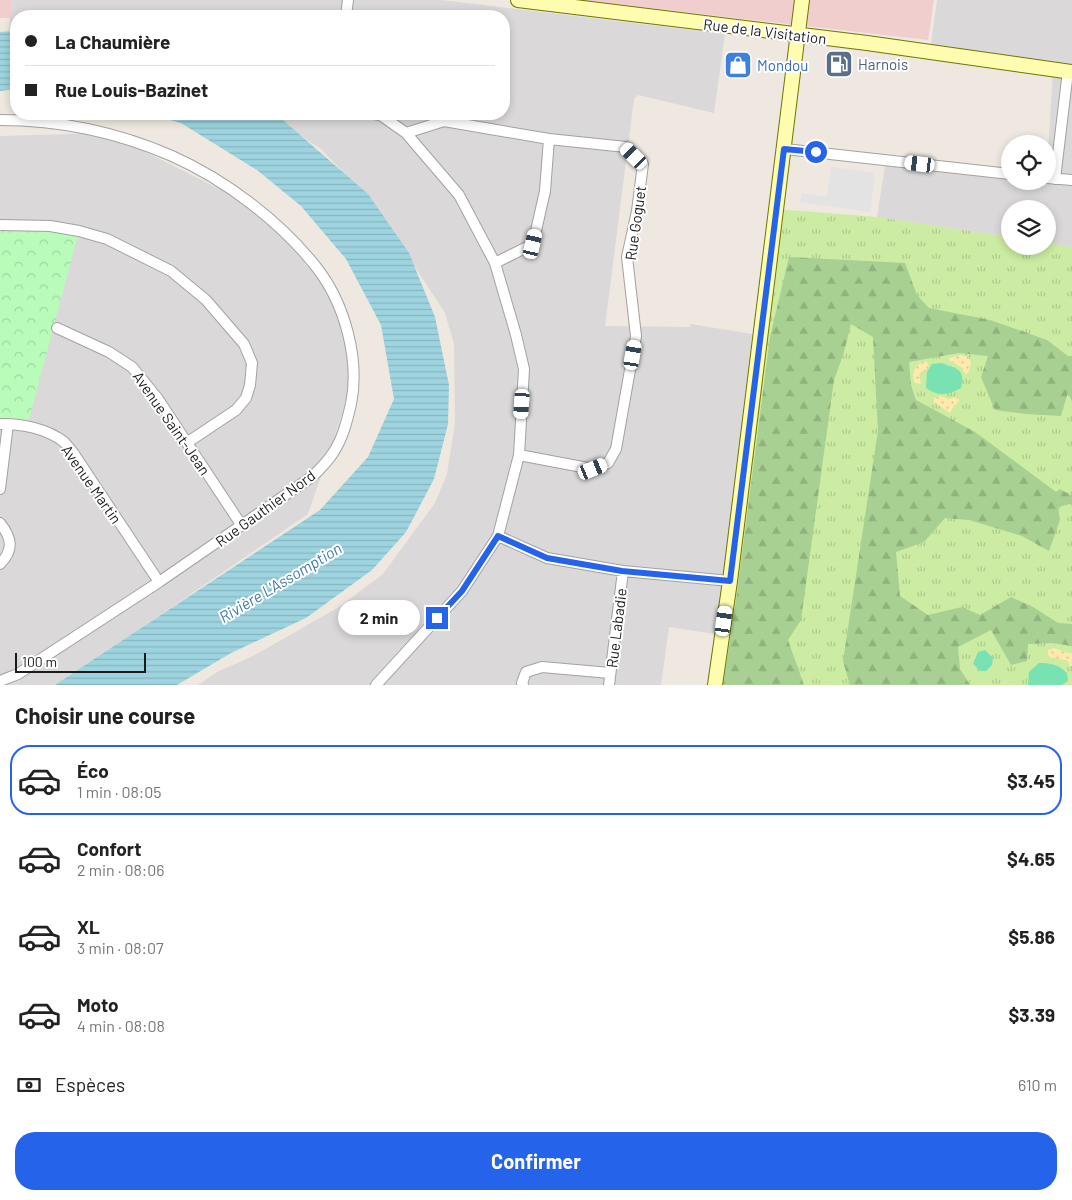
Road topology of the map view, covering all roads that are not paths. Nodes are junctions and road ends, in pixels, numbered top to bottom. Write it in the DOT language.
graph roads {
  1 [pos="518,0"];
  2 [pos="802,0"];
  3 [pos="799,35"];
  4 [pos="1070,72"];
  5 [pos="0,120"];
  6 [pos="388,120"];
  7 [pos="406,133"];
  8 [pos="550,139"];
  9 [pos="784,149"];
  10 [pos="1056,155"];
  11 [pos="1001,173"];
  12 [pos="1056,179"];
  13 [pos="1072,180"];
  14 [pos="0,225"];
  15 [pos="495,263"];
  16 [pos="58,328"];
  17 [pos="4,424"];
  18 [pos="188,442"];
  19 [pos="519,455"];
  20 [pos="0,489"];
  21 [pos="0,523"];
  22 [pos="242,526"];
  23 [pos="498,536"];
  24 [pos="0,564"];
  25 [pos="622,571"];
  26 [pos="730,581"];
  27 [pos="159,582"];
  28 [pos="610,673"];
  29 [pos="0,681"];
  30 [pos="376,685"];
  31 [pos="523,685"];
  32 [pos="609,685"];
  33 [pos="715,685"];
  1 -- 3 [label="street, Rue de la Visitation"];
  2 -- 3 [label="street"];
  3 -- 4 [label="street, Rue de la Visitation"];
  3 -- 9 [label="street"];
  4 -- 10 [label="street"];
  5 -- 22 [label="street, Rue Gauthier Nord"];
  6 -- 7 [label="street"];
  7 -- 8 [label="street, Rue Goguet"];
  7 -- 15 [label="street"];
  8 -- 15 [label="street"];
  8 -- 19 [label="street, Rue Goguet"];
  9 -- 11 [label="street"];
  9 -- 26 [label="street"];
  12 -- 13 [label="street"];
  14 -- 18 [label="street"];
  15 -- 19 [label="street"];
  16 -- 18 [label="street, Avenue Saint-Jean"];
  17 -- 20 [label="street"];
  17 -- 27 [label="street, Avenue Martin"];
  18 -- 22 [label="street, Avenue Saint-Jean"];
  19 -- 23 [label="street"];
  21 -- 24 [label="street"];
  22 -- 27 [label="street, Rue Gauthier Nord"];
  23 -- 25 [label="street"];
  23 -- 30 [label="street"];
  25 -- 26 [label="street"];
  25 -- 28 [label="street, Rue Labadie"];
  26 -- 33 [label="street"];
  27 -- 29 [label="street, Rue Gauthier Nord"];
  28 -- 31 [label="street"];
  28 -- 32 [label="street, Rue Labadie"];
}
